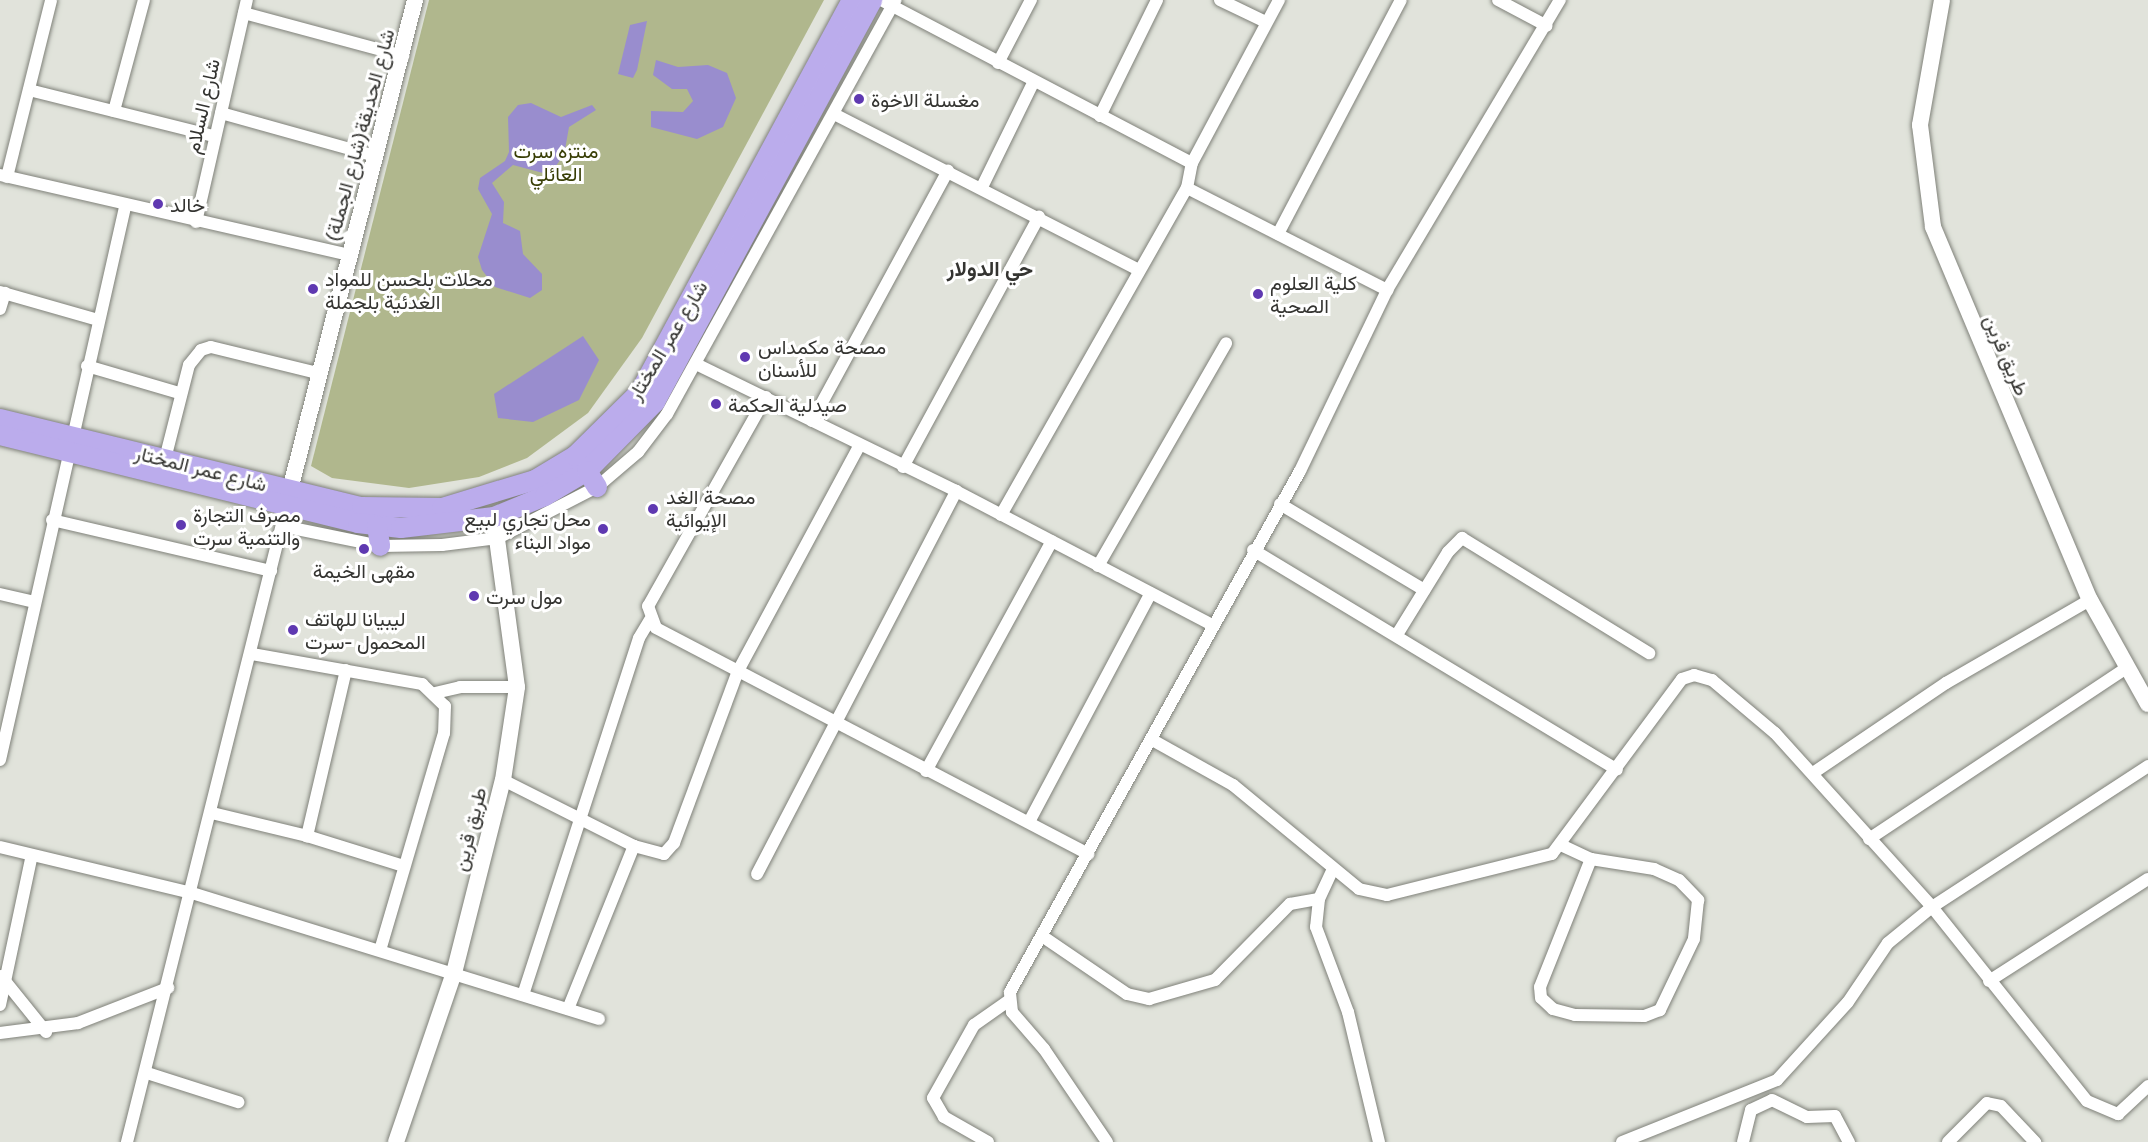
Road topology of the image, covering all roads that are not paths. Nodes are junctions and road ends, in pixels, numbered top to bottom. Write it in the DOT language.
graph roads {
  1 [pos="51,0"];
  2 [pos="144,0"];
  3 [pos="247,0"];
  4 [pos="415,0"];
  5 [pos="852,0"];
  6 [pos="872,0"];
  7 [pos="881,0"];
  8 [pos="1031,0"];
  9 [pos="1157,0"];
  10 [pos="1221,0"];
  11 [pos="1279,0"];
  12 [pos="1401,0"];
  13 [pos="1498,0"];
  14 [pos="1560,0"];
  15 [pos="1942,0"];
  16 [pos="895,3"];
  17 [pos="244,13"];
  18 [pos="1266,22"];
  19 [pos="1547,26"];
  20 [pos="403,56"];
  21 [pos="998,63"];
  22 [pos="1034,81"];
  23 [pos="29,90"];
  24 [pos="114,111"];
  25 [pos="221,113"];
  26 [pos="834,114"];
  27 [pos="1100,116"];
  28 [pos="214,136"];
  29 [pos="375,156"];
  30 [pos="1192,163"];
  31 [pos="948,171"];
  32 [pos="3,176"];
  33 [pos="982,187"];
  34 [pos="1187,188"];
  35 [pos="125,207"];
  36 [pos="1039,216"];
  37 [pos="196,222"];
  38 [pos="1278,234"];
  39 [pos="350,255"];
  40 [pos="1137,269"];
  41 [pos="1388,290"];
  42 [pos="2,292"];
  43 [pos="0,309"];
  44 [pos="98,320"];
  45 [pos="1226,343"];
  46 [pos="696,364"];
  47 [pos="87,366"];
  48 [pos="318,373"];
  49 [pos="179,393"];
  50 [pos="766,397"];
  51 [pos="0,419"];
  52 [pos="812,421"];
  53 [pos="0,435"];
  54 [pos="68,443"];
  55 [pos="859,446"];
  56 [pos="153,462"];
  57 [pos="903,467"];
  58 [pos="592,479"];
  59 [pos="956,490"];
  60 [pos="288,498"];
  61 [pos="1280,504"];
  62 [pos="1002,515"];
  63 [pos="494,517"];
  64 [pos="52,520"];
  65 [pos="282,526"];
  66 [pos="377,526"];
  67 [pos="498,538"];
  68 [pos="1052,541"];
  69 [pos="380,546"];
  70 [pos="1253,550"];
  71 [pos="1098,566"];
  72 [pos="271,571"];
  73 [pos="1424,590"];
  74 [pos="1151,593"];
  75 [pos="0,594"];
  76 [pos="2090,600"];
  77 [pos="35,602"];
  78 [pos="650,620"];
  79 [pos="1210,624"];
  80 [pos="1398,633"];
  81 [pos="1649,653"];
  82 [pos="252,654"];
  83 [pos="2126,668"];
  84 [pos="346,670"];
  85 [pos="738,671"];
  86 [pos="518,687"];
  87 [pos="435,693"];
  88 [pos="2148,704"];
  89 [pos="833,724"];
  90 [pos="1154,741"];
  91 [pos="0,760"];
  92 [pos="2148,766"];
  93 [pos="1617,770"];
  94 [pos="927,771"];
  95 [pos="1813,773"];
  96 [pos="503,780"];
  97 [pos="213,813"];
  98 [pos="580,819"];
  99 [pos="1029,822"];
  100 [pos="307,836"];
  101 [pos="1869,840"];
  102 [pos="634,846"];
  103 [pos="1563,846"];
  104 [pos="0,847"];
  105 [pos="1089,854"];
  106 [pos="32,855"];
  107 [pos="1591,859"];
  108 [pos="404,866"];
  109 [pos="1332,871"];
  110 [pos="757,874"];
  111 [pos="2148,879"];
  112 [pos="192,892"];
  113 [pos="1319,899"];
  114 [pos="1932,907"];
  115 [pos="1042,936"];
  116 [pos="380,950"];
  117 [pos="454,973"];
  118 [pos="3,976"];
  119 [pos="1989,981"];
  120 [pos="168,988"];
  121 [pos="524,995"];
  122 [pos="1008,1001"];
  123 [pos="0,1005"];
  124 [pos="568,1010"];
  125 [pos="599,1019"];
  126 [pos="46,1032"];
  127 [pos="0,1033"];
  128 [pos="147,1073"];
  129 [pos="2148,1086"];
  130 [pos="238,1102"];
  131 [pos="128,1142"];
  132 [pos="396,1142"];
  133 [pos="988,1142"];
  134 [pos="1107,1142"];
  135 [pos="1379,1142"];
  136 [pos="1622,1142"];
  137 [pos="1743,1142"];
  138 [pos="1849,1142"];
  139 [pos="1948,1142"];
  140 [pos="2035,1142"];
  1 -- 23 [label="street"];
  2 -- 24 [label="street"];
  3 -- 17 [label="street, شارع السلام"];
  4 -- 20 [label="street, شارع الحديقة(شارع الجملة)"];
  5 -- 60 [label="main road, شارع عمر المختار"];
  6 -- 58 [label="main road"];
  7 -- 16 [label="street"];
  8 -- 21 [label="street"];
  9 -- 27 [label="street"];
  10 -- 18 [label="street"];
  11 -- 18 [label="street"];
  12 -- 38 [label="street"];
  13 -- 19 [label="street"];
  14 -- 19 [label="street"];
  15 -- 76 [label="street, طريق قرين"];
  16 -- 21 [label="street"];
  16 -- 26 [label="street"];
  17 -- 20 [label="street"];
  17 -- 25 [label="street, شارع السلام"];
  18 -- 30 [label="street"];
  19 -- 41 [label="street"];
  20 -- 29 [label="street, شارع الحديقة(شارع الجملة)"];
  21 -- 22 [label="street"];
  22 -- 27 [label="street"];
  22 -- 33 [label="street"];
  23 -- 24 [label="street"];
  23 -- 32 [label="street"];
  24 -- 28 [label="street"];
  25 -- 28 [label="street, شارع السلام"];
  25 -- 29 [label="street"];
  26 -- 31 [label="street"];
  26 -- 46 [label="street"];
  27 -- 30 [label="street"];
  28 -- 37 [label="street, شارع السلام"];
  29 -- 39 [label="street, شارع الحديقة(شارع الجملة)"];
  30 -- 34 [label="street"];
  31 -- 33 [label="street"];
  31 -- 52 [label="street"];
  32 -- 35 [label="street"];
  33 -- 36 [label="street"];
  34 -- 38 [label="street"];
  34 -- 40 [label="street"];
  35 -- 37 [label="street"];
  35 -- 44 [label="street"];
  36 -- 40 [label="street"];
  36 -- 57 [label="street"];
  37 -- 39 [label="street"];
  38 -- 41 [label="street"];
  39 -- 48 [label="street, شارع الحديقة(شارع الجملة)"];
  40 -- 62 [label="street"];
  41 -- 61 [label="street"];
  42 -- 43 [label="street"];
  42 -- 44 [label="street"];
  44 -- 47 [label="street"];
  45 -- 71 [label="street"];
  46 -- 50 [label="street"];
  46 -- 58 [label="street"];
  47 -- 49 [label="street"];
  47 -- 54 [label="street"];
  48 -- 49 [label="street"];
  48 -- 60 [label="street, شارع الحديقة(شارع الجملة)"];
  49 -- 56 [label="street"];
  50 -- 52 [label="street"];
  50 -- 78 [label="street"];
  51 -- 54 [label="main road"];
  52 -- 55 [label="street"];
  53 -- 54 [label="main road"];
  54 -- 56 [label="main road"];
  54 -- 64 [label="street"];
  55 -- 57 [label="street"];
  55 -- 85 [label="street"];
  56 -- 60 [label="main road"];
  57 -- 59 [label="street"];
  58 -- 63 [label="main road"];
  58 -- 67 [label="street"];
  59 -- 62 [label="street"];
  59 -- 89 [label="street"];
  60 -- 65 [label="street"];
  60 -- 66 [label="main road"];
  61 -- 70 [label="street"];
  61 -- 73 [label="street"];
  62 -- 68 [label="street"];
  63 -- 66 [label="main road"];
  63 -- 67 [label="street, طريق قرين"];
  64 -- 72 [label="street"];
  64 -- 77 [label="street"];
  65 -- 69 [label="street"];
  65 -- 72 [label="street"];
  66 -- 69 [label="main road"];
  67 -- 69 [label="street"];
  67 -- 86 [label="street, طريق قرين"];
  68 -- 71 [label="street"];
  68 -- 94 [label="street"];
  70 -- 79 [label="street"];
  70 -- 80 [label="street"];
  71 -- 74 [label="street"];
  72 -- 82 [label="street"];
  73 -- 80 [label="street"];
  73 -- 81 [label="street"];
  74 -- 79 [label="street"];
  74 -- 99 [label="street"];
  75 -- 77 [label="street"];
  76 -- 83 [label="street, طريق قرين"];
  76 -- 95 [label="street"];
  77 -- 91 [label="street"];
  78 -- 85 [label="street"];
  78 -- 98 [label="street"];
  79 -- 90 [label="street"];
  80 -- 93 [label="street"];
  82 -- 84 [label="street"];
  82 -- 97 [label="street"];
  83 -- 88 [label="street, طريق قرين"];
  83 -- 101 [label="street"];
  84 -- 87 [label="street"];
  84 -- 100 [label="street"];
  85 -- 89 [label="street"];
  85 -- 102 [label="street"];
  86 -- 87 [label="street"];
  86 -- 96 [label="street, طريق قرين"];
  87 -- 108 [label="street"];
  89 -- 94 [label="street"];
  89 -- 110 [label="street"];
  90 -- 105 [label="street"];
  90 -- 109 [label="street"];
  92 -- 114 [label="street"];
  93 -- 95 [label="street"];
  93 -- 103 [label="street"];
  94 -- 99 [label="street"];
  95 -- 101 [label="street"];
  96 -- 98 [label="street"];
  96 -- 117 [label="street, طريق قرين"];
  97 -- 100 [label="street"];
  97 -- 112 [label="street"];
  98 -- 102 [label="street"];
  98 -- 121 [label="street"];
  99 -- 105 [label="street"];
  100 -- 108 [label="street"];
  101 -- 114 [label="street"];
  102 -- 124 [label="street"];
  103 -- 107 [label="street"];
  103 -- 109 [label="street"];
  104 -- 106 [label="street"];
  105 -- 115 [label="street"];
  106 -- 112 [label="street"];
  106 -- 118 [label="street"];
  107 -- 107 [label="street"];
  108 -- 116 [label="street"];
  109 -- 113 [label="street"];
  111 -- 119 [label="street"];
  112 -- 116 [label="street"];
  112 -- 120 [label="street"];
  113 -- 115 [label="street"];
  113 -- 135 [label="street"];
  114 -- 119 [label="street"];
  114 -- 136 [label="street"];
  115 -- 122 [label="street"];
  116 -- 117 [label="street"];
  117 -- 121 [label="street"];
  117 -- 132 [label="street, طريق قرين"];
  118 -- 123 [label="street"];
  118 -- 126 [label="street"];
  119 -- 129 [label="street"];
  120 -- 126 [label="street"];
  120 -- 128 [label="street"];
  121 -- 124 [label="street"];
  122 -- 133 [label="street"];
  122 -- 134 [label="street"];
  124 -- 125 [label="street"];
  126 -- 127 [label="street"];
  128 -- 130 [label="street"];
  128 -- 131 [label="street"];
  137 -- 138 [label="street"];
  139 -- 140 [label="street"];
}
